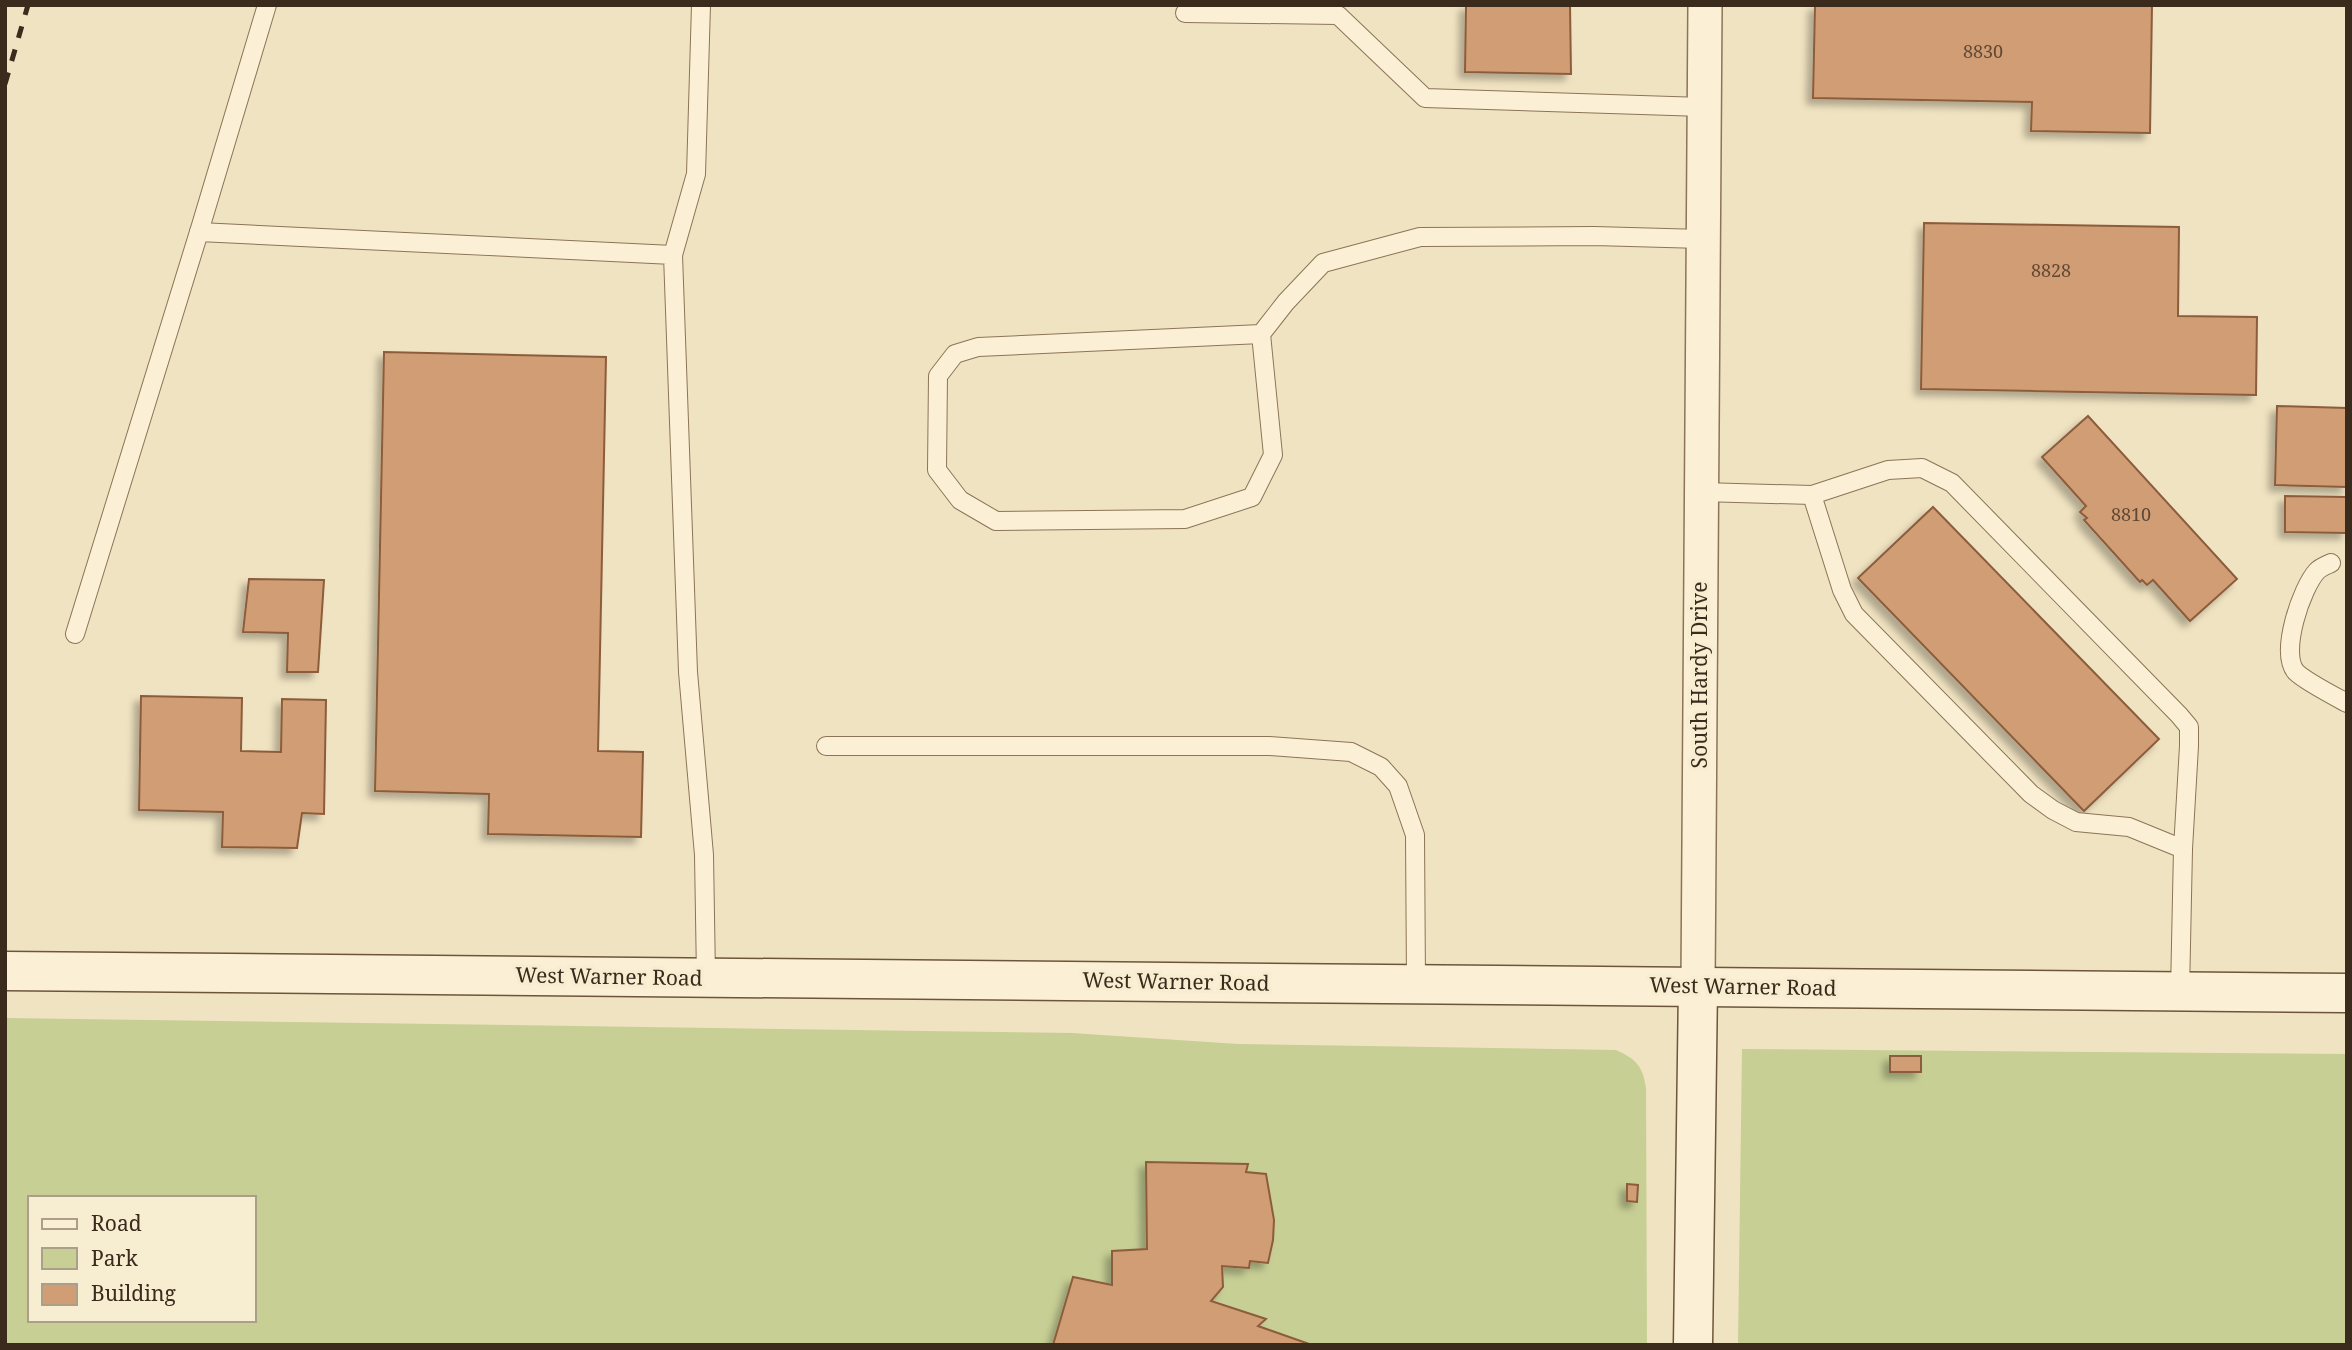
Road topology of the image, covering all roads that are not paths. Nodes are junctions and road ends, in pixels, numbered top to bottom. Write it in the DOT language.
graph roads {
  1 [pos="267,5"];
  2 [pos="701,5"];
  3 [pos="1705,5"];
  4 [pos="1185,13"];
  5 [pos="1703,107"];
  6 [pos="199,232"];
  7 [pos="1702,239"];
  8 [pos="673,255"];
  9 [pos="1261,334"];
  10 [pos="1701,492"];
  11 [pos="1812,495"];
  12 [pos="2331,563"];
  13 [pos="75,634"];
  14 [pos="2347,703"];
  15 [pos="826,746"];
  16 [pos="2183,849"];
  17 [pos="5,971"];
  18 [pos="706,978"];
  19 [pos="1416,984"];
  20 [pos="1698,986"];
  21 [pos="2180,992"];
  22 [pos="2347,993"];
  23 [pos="1693,1345"];
  1 -- 6 [label="lane"];
  2 -- 8 [label="lane"];
  3 -- 5 [label="street, South Hardy Drive"];
  4 -- 5 [label="lane"];
  5 -- 7 [label="street, South Hardy Drive"];
  6 -- 8 [label="lane"];
  6 -- 13 [label="lane"];
  7 -- 9 [label="lane"];
  7 -- 10 [label="street, South Hardy Drive"];
  8 -- 18 [label="lane"];
  9 -- 9 [label="lane"];
  10 -- 11 [label="lane"];
  10 -- 20 [label="street, South Hardy Drive"];
  11 -- 16 [label="lane"];
  11 -- 16 [label="lane"];
  12 -- 14 [label="lane"];
  15 -- 19 [label="lane"];
  16 -- 21 [label="lane"];
  17 -- 18 [label="main road, West Warner Road"];
  18 -- 19 [label="main road, West Warner Road"];
  19 -- 20 [label="main road, West Warner Road"];
  20 -- 21 [label="main road, West Warner Road"];
  20 -- 23 [label="main road, South Hardy Drive"];
  21 -- 22 [label="main road, West Warner Road"];
}
